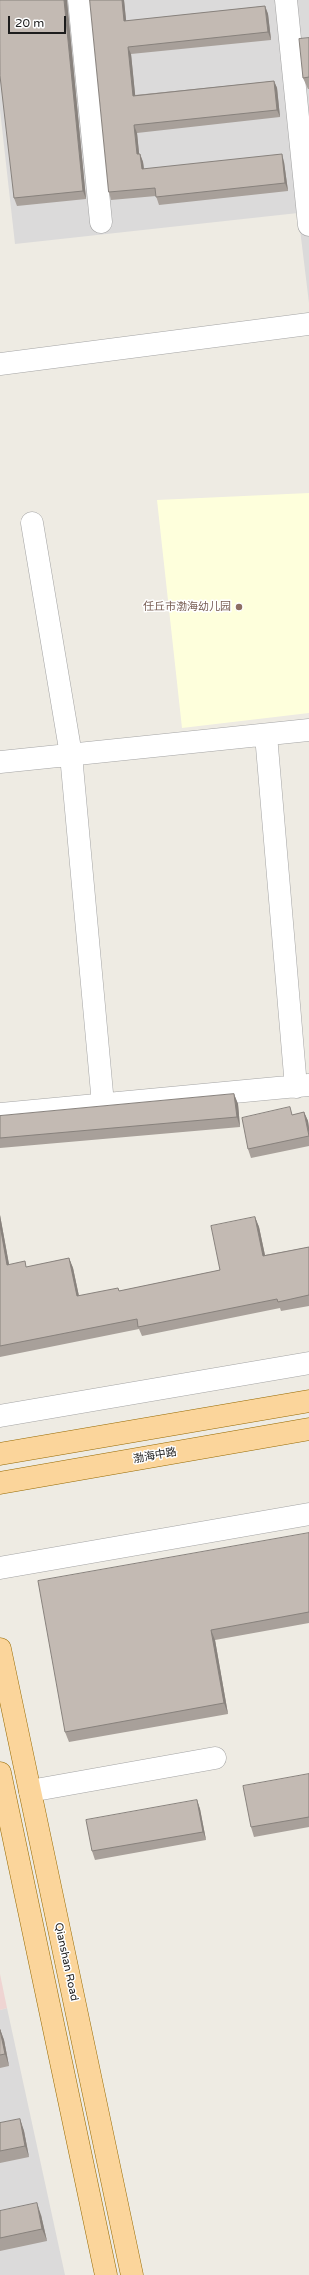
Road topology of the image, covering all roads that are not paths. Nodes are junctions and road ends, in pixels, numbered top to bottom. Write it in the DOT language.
graph roads {
  1 [pos="79,0"];
  2 [pos="286,0"];
  3 [pos="101,222"];
  4 [pos="309,225"];
  5 [pos="309,324"];
  6 [pos="0,364"];
  7 [pos="32,523"];
  8 [pos="309,730"];
  9 [pos="266,735"];
  10 [pos="71,755"];
  11 [pos="0,762"];
  12 [pos="303,1086"];
  13 [pos="103,1104"];
  14 [pos="0,1114"];
  15 [pos="309,1363"];
  16 [pos="309,1401"];
  17 [pos="0,1416"];
  18 [pos="309,1429"];
  19 [pos="0,1454"];
  20 [pos="0,1483"];
  21 [pos="309,1514"];
  22 [pos="0,1568"];
  23 [pos="0,1649"];
  24 [pos="215,1758"];
  25 [pos="0,1773"];
  26 [pos="30,1791"];
  27 [pos="106,2275"];
  28 [pos="132,2275"];
  1 -- 3 [label="street"];
  2 -- 4 [label="street"];
  5 -- 6 [label="street"];
  7 -- 10 [label="street"];
  8 -- 9 [label="street"];
  9 -- 10 [label="street"];
  9 -- 12 [label="street"];
  10 -- 11 [label="street"];
  10 -- 13 [label="street"];
  12 -- 13 [label="street"];
  13 -- 14 [label="street"];
  15 -- 17 [label="street"];
  16 -- 19 [label="main road"];
  18 -- 20 [label="main road, 渤海中路"];
  21 -- 22 [label="street"];
  23 -- 26 [label="main road, Qianshan Road"];
  24 -- 26 [label="street"];
  25 -- 27 [label="main road"];
  26 -- 28 [label="main road, Qianshan Road"];
}
